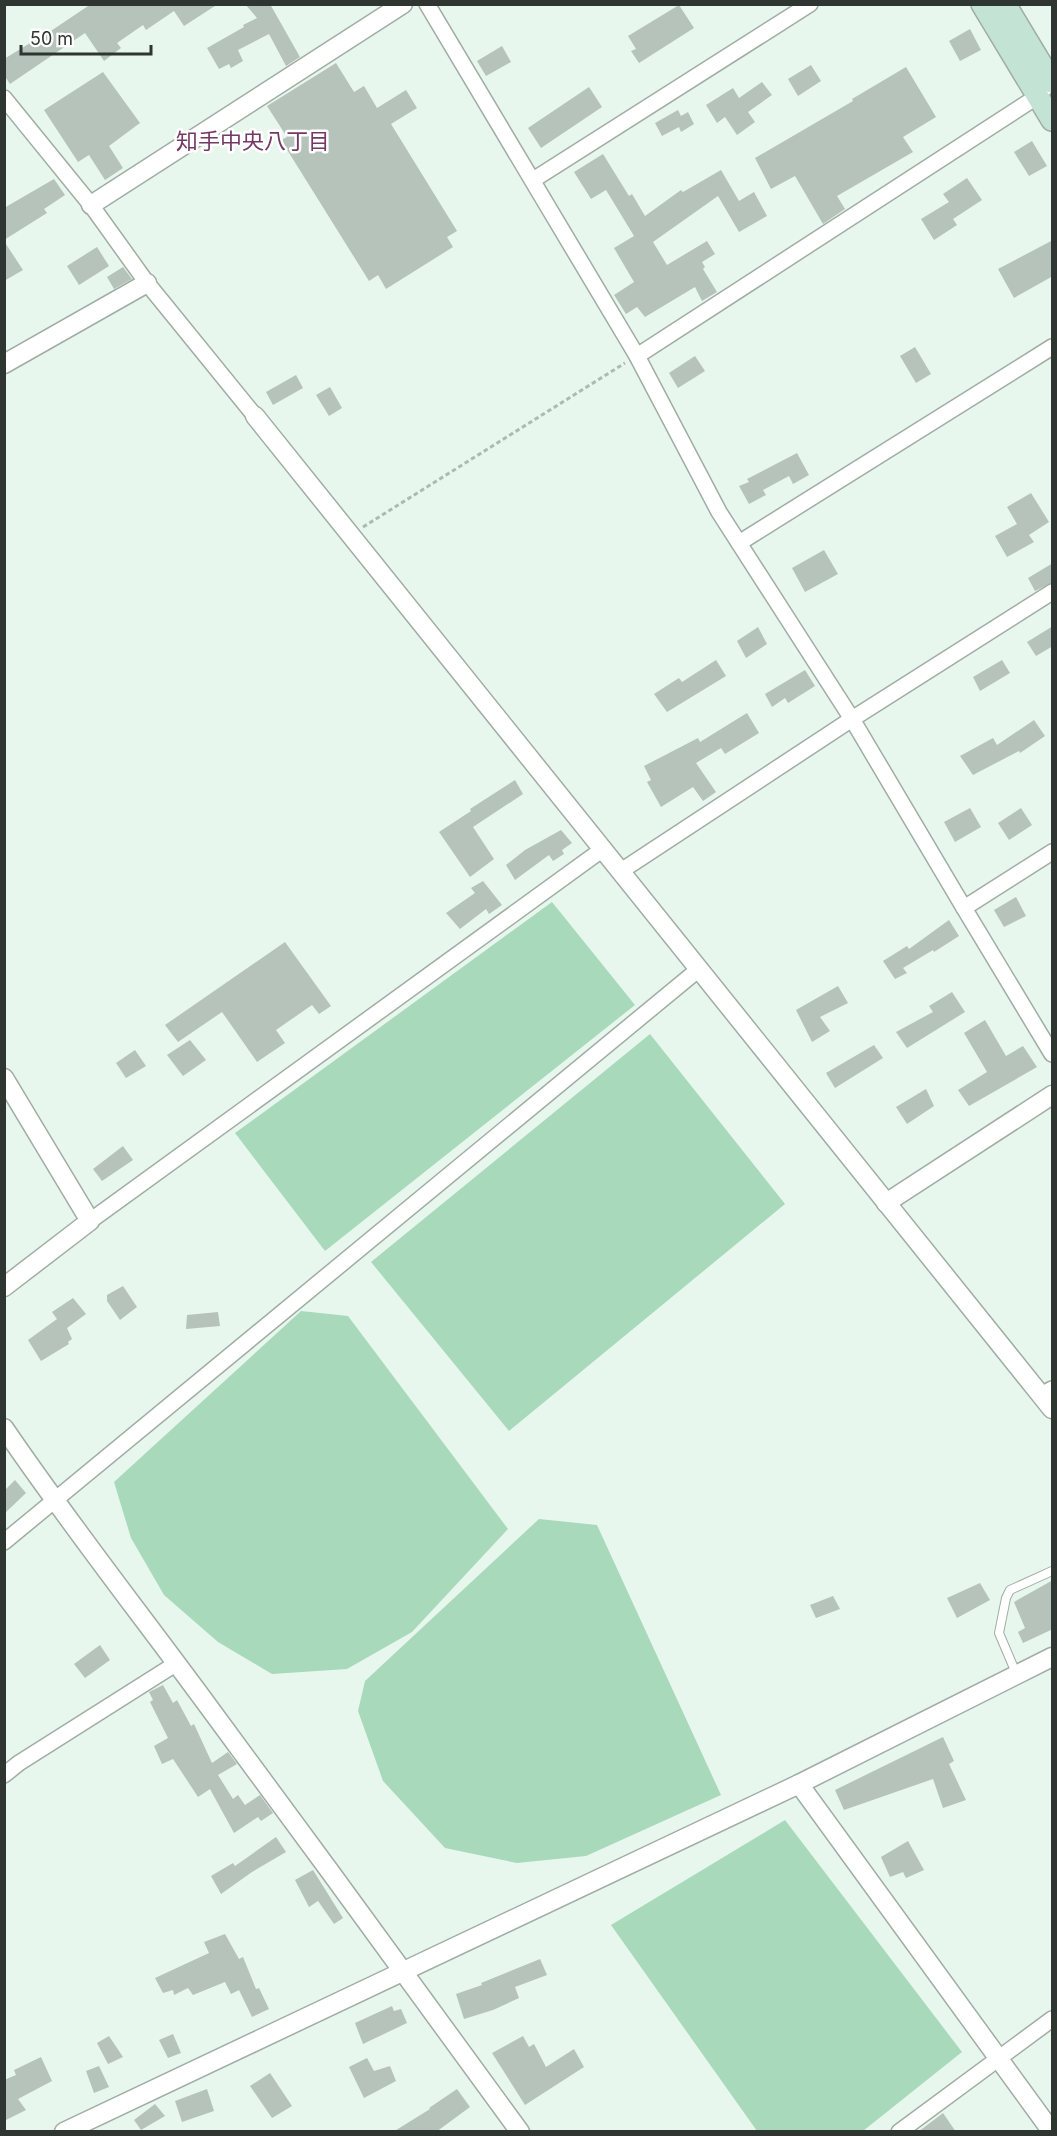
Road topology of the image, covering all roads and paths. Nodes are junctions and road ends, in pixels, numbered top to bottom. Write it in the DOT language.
graph roads {
  1 [pos="403,4"];
  2 [pos="427,4"];
  3 [pos="810,4"];
  4 [pos="982,4"];
  5 [pos="1005,4"];
  6 [pos="1049,85"];
  7 [pos="4,98"];
  8 [pos="1053,120"];
  9 [pos="533,180"];
  10 [pos="91,205"];
  11 [pos="147,284"];
  12 [pos="1053,347"];
  13 [pos="637,356"];
  14 [pos="4,364"];
  15 [pos="255,416"];
  16 [pos="350,535"];
  17 [pos="739,543"];
  18 [pos="1053,592"];
  19 [pos="852,719"];
  20 [pos="603,849"];
  21 [pos="1053,852"];
  22 [pos="621,871"];
  23 [pos="964,908"];
  24 [pos="699,969"];
  25 [pos="1053,1054"];
  26 [pos="4,1078"];
  27 [pos="1053,1095"];
  28 [pos="886,1203"];
  29 [pos="90,1221"];
  30 [pos="4,1287"];
  31 [pos="1049,1398"];
  32 [pos="4,1428"];
  33 [pos="54,1501"];
  34 [pos="4,1542"];
  35 [pos="1053,1571"];
  36 [pos="1053,1657"];
  37 [pos="177,1663"];
  38 [pos="1017,1675"];
  39 [pos="4,1775"];
  40 [pos="799,1784"];
  41 [pos="403,1970"];
  42 [pos="1053,2019"];
  43 [pos="998,2060"];
  44 [pos="1050,2123"];
  45 [pos="516,2130"];
  46 [pos="64,2132"];
  47 [pos="900,2132"];
  1 -- 10 [label="street"];
  2 -- 9 [label="street"];
  3 -- 9 [label="street"];
  4 -- 6 [label="main road"];
  5 -- 6 [label="main road"];
  6 -- 8 [label="main road"];
  6 -- 13 [label="street"];
  7 -- 10 [label="street"];
  9 -- 13 [label="street"];
  10 -- 11 [label="street"];
  11 -- 14 [label="street"];
  11 -- 15 [label="street"];
  12 -- 17 [label="street"];
  13 -- 16 [label="path"];
  13 -- 17 [label="street"];
  15 -- 16 [label="street"];
  16 -- 20 [label="street"];
  17 -- 19 [label="street"];
  18 -- 19 [label="street"];
  19 -- 22 [label="street"];
  19 -- 23 [label="street"];
  20 -- 22 [label="street"];
  20 -- 29 [label="street"];
  21 -- 23 [label="street"];
  22 -- 24 [label="street"];
  23 -- 25 [label="street"];
  24 -- 28 [label="street"];
  24 -- 33 [label="street"];
  26 -- 29 [label="street"];
  27 -- 28 [label="street"];
  28 -- 31 [label="street"];
  29 -- 30 [label="street"];
  32 -- 33 [label="street"];
  33 -- 34 [label="street"];
  33 -- 37 [label="street"];
  35 -- 38 [label="lane"];
  36 -- 38 [label="street"];
  37 -- 39 [label="street"];
  37 -- 41 [label="street"];
  38 -- 40 [label="street"];
  40 -- 41 [label="street"];
  40 -- 43 [label="street"];
  41 -- 45 [label="street"];
  41 -- 46 [label="street"];
  42 -- 43 [label="street"];
  43 -- 44 [label="street"];
  43 -- 47 [label="street"];
}
